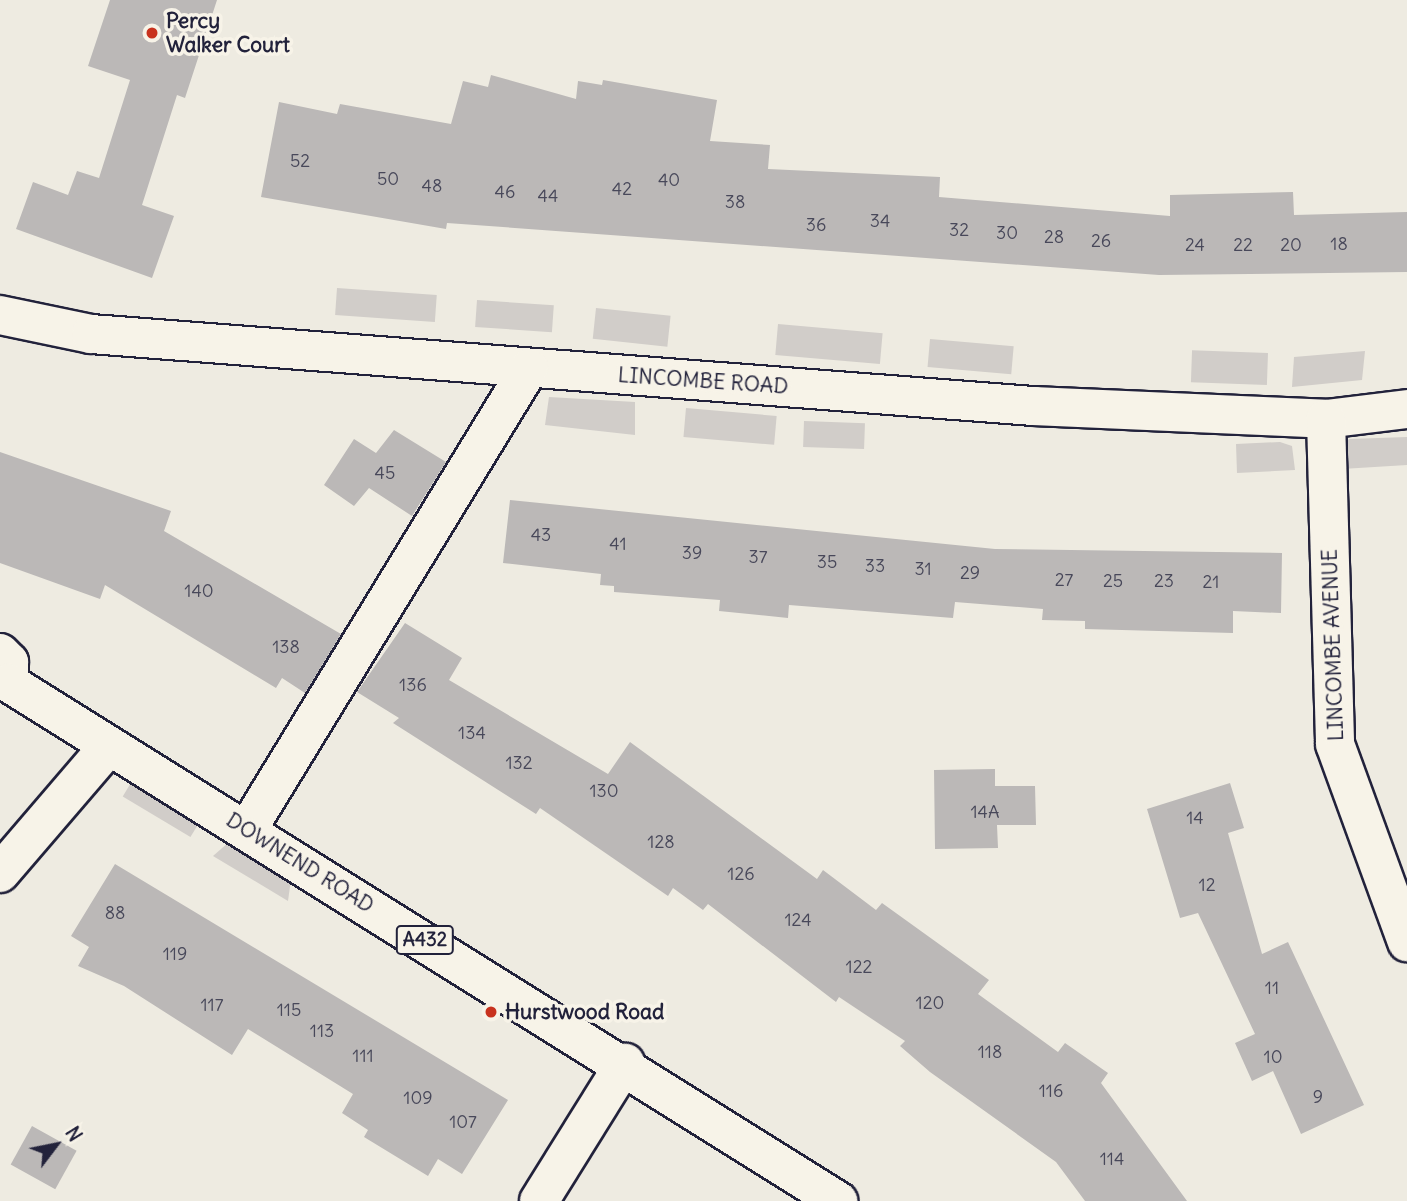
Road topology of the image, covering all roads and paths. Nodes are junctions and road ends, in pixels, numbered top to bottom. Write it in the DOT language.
graph roads {
  1 [pos="0,315"];
  2 [pos="529,368"];
  3 [pos="1407,409"];
  4 [pos="1326,419"];
  5 [pos="3,675"];
  6 [pos="107,748"];
  7 [pos="247,830"];
  8 [pos="0,873"];
  9 [pos="1407,942"];
  10 [pos="625,1063"];
  11 [pos="538,1201"];
  12 [pos="838,1201"];
  1 -- 2 [label="street, LINCOMBE ROAD"];
  2 -- 4 [label="street, LINCOMBE ROAD"];
  2 -- 7 [label="street"];
  3 -- 4 [label="street, LINCOMBE ROAD"];
  4 -- 9 [label="street, LINCOMBE AVENUE"];
  5 -- 6 [label="street, DOWNEND ROAD / A432"];
  6 -- 7 [label="street, DOWNEND ROAD / A432"];
  6 -- 8 [label="street"];
  7 -- 10 [label="street, DOWNEND ROAD / A432"];
  10 -- 11 [label="street"];
  10 -- 12 [label="street, DOWNEND ROAD / A432"];
}
